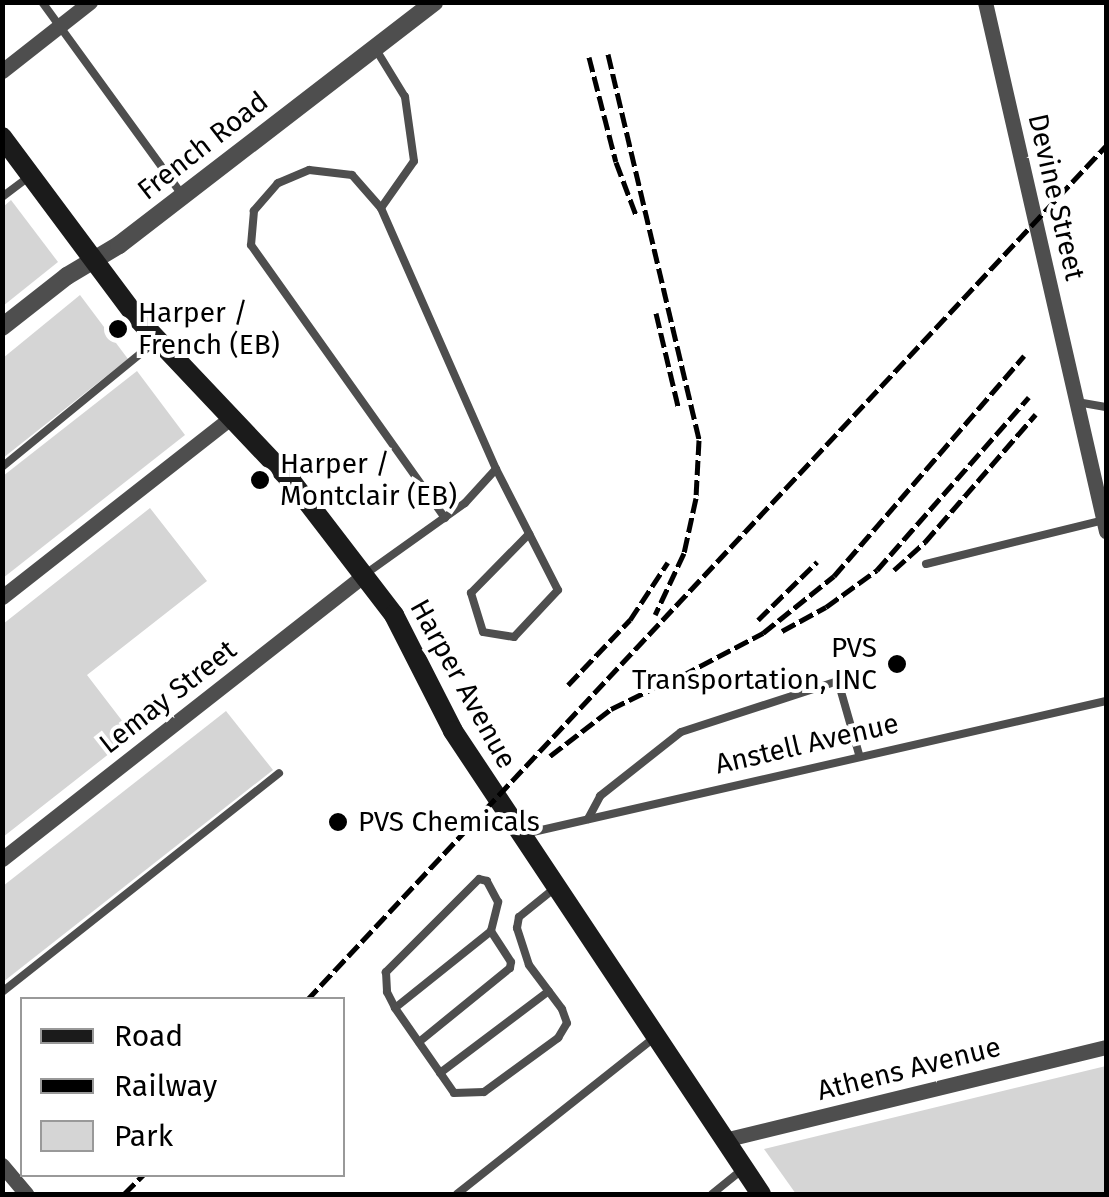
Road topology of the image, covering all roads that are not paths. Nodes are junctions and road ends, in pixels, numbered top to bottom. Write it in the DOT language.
graph roads {
  1 [pos="42,2"];
  2 [pos="90,2"];
  3 [pos="434,2"];
  4 [pos="985,2"];
  5 [pos="59,26"];
  6 [pos="375,48"];
  7 [pos="2,71"];
  8 [pos="2,137"];
  9 [pos="30,175"];
  10 [pos="183,196"];
  11 [pos="2,197"];
  12 [pos="382,208"];
  13 [pos="94,260"];
  14 [pos="2,328"];
  15 [pos="156,340"];
  16 [pos="1078,402"];
  17 [pos="1106,408"];
  18 [pos="230,418"];
  19 [pos="2,466"];
  20 [pos="496,469"];
  21 [pos="444,518"];
  22 [pos="1105,526"];
  23 [pos="529,534"];
  24 [pos="926,564"];
  25 [pos="364,575"];
  26 [pos="2,597"];
  27 [pos="1106,700"];
  28 [pos="859,754"];
  29 [pos="278,773"];
  30 [pos="588,818"];
  31 [pos="520,835"];
  32 [pos="2,859"];
  33 [pos="555,888"];
  34 [pos="491,931"];
  35 [pos="548,991"];
  36 [pos="2,992"];
  37 [pos="395,1008"];
  38 [pos="655,1037"];
  39 [pos="419,1042"];
  40 [pos="1106,1047"];
  41 [pos="440,1073"];
  42 [pos="724,1140"];
  43 [pos="2,1165"];
  44 [pos="743,1168"];
  45 [pos="26,1194"];
  46 [pos="457,1194"];
  47 [pos="712,1194"];
  48 [pos="760,1194"];
  1 -- 5 [label="lane"];
  2 -- 5 [label="street"];
  3 -- 6 [label="street, French Road"];
  4 -- 16 [label="street, Devine Street"];
  5 -- 7 [label="street"];
  5 -- 10 [label="lane"];
  6 -- 10 [label="street, French Road"];
  6 -- 12 [label="lane"];
  8 -- 9 [label="main road, Harper Avenue"];
  9 -- 11 [label="lane"];
  9 -- 13 [label="main road, Harper Avenue"];
  10 -- 13 [label="street, French Road"];
  12 -- 20 [label="lane"];
  12 -- 21 [label="lane"];
  13 -- 14 [label="street, French Road"];
  13 -- 15 [label="main road, Harper Avenue"];
  15 -- 18 [label="main road, Harper Avenue"];
  15 -- 19 [label="lane"];
  16 -- 17 [label="lane"];
  16 -- 22 [label="street, Devine Street"];
  18 -- 25 [label="main road, Harper Avenue"];
  18 -- 26 [label="street"];
  20 -- 21 [label="lane"];
  20 -- 23 [label="lane"];
  21 -- 25 [label="lane"];
  22 -- 24 [label="lane"];
  23 -- 23 [label="lane"];
  25 -- 31 [label="main road, Harper Avenue"];
  25 -- 32 [label="street, Lemay Street"];
  27 -- 28 [label="lane, Anstell Avenue"];
  28 -- 30 [label="lane, Anstell Avenue"];
  28 -- 30 [label="lane"];
  29 -- 36 [label="lane"];
  30 -- 31 [label="lane, Anstell Avenue"];
  31 -- 33 [label="main road, Harper Avenue"];
  33 -- 35 [label="lane"];
  33 -- 38 [label="main road, Harper Avenue"];
  34 -- 37 [label="lane"];
  34 -- 37 [label="lane"];
  34 -- 39 [label="lane"];
  35 -- 41 [label="lane"];
  35 -- 41 [label="lane"];
  37 -- 39 [label="lane"];
  38 -- 42 [label="main road, Harper Avenue"];
  38 -- 46 [label="lane"];
  39 -- 41 [label="lane"];
  40 -- 42 [label="street, Athens Avenue"];
  42 -- 44 [label="main road, Harper Avenue"];
  43 -- 45 [label="street"];
  44 -- 47 [label="lane"];
  44 -- 48 [label="main road, Harper Avenue"];
}
